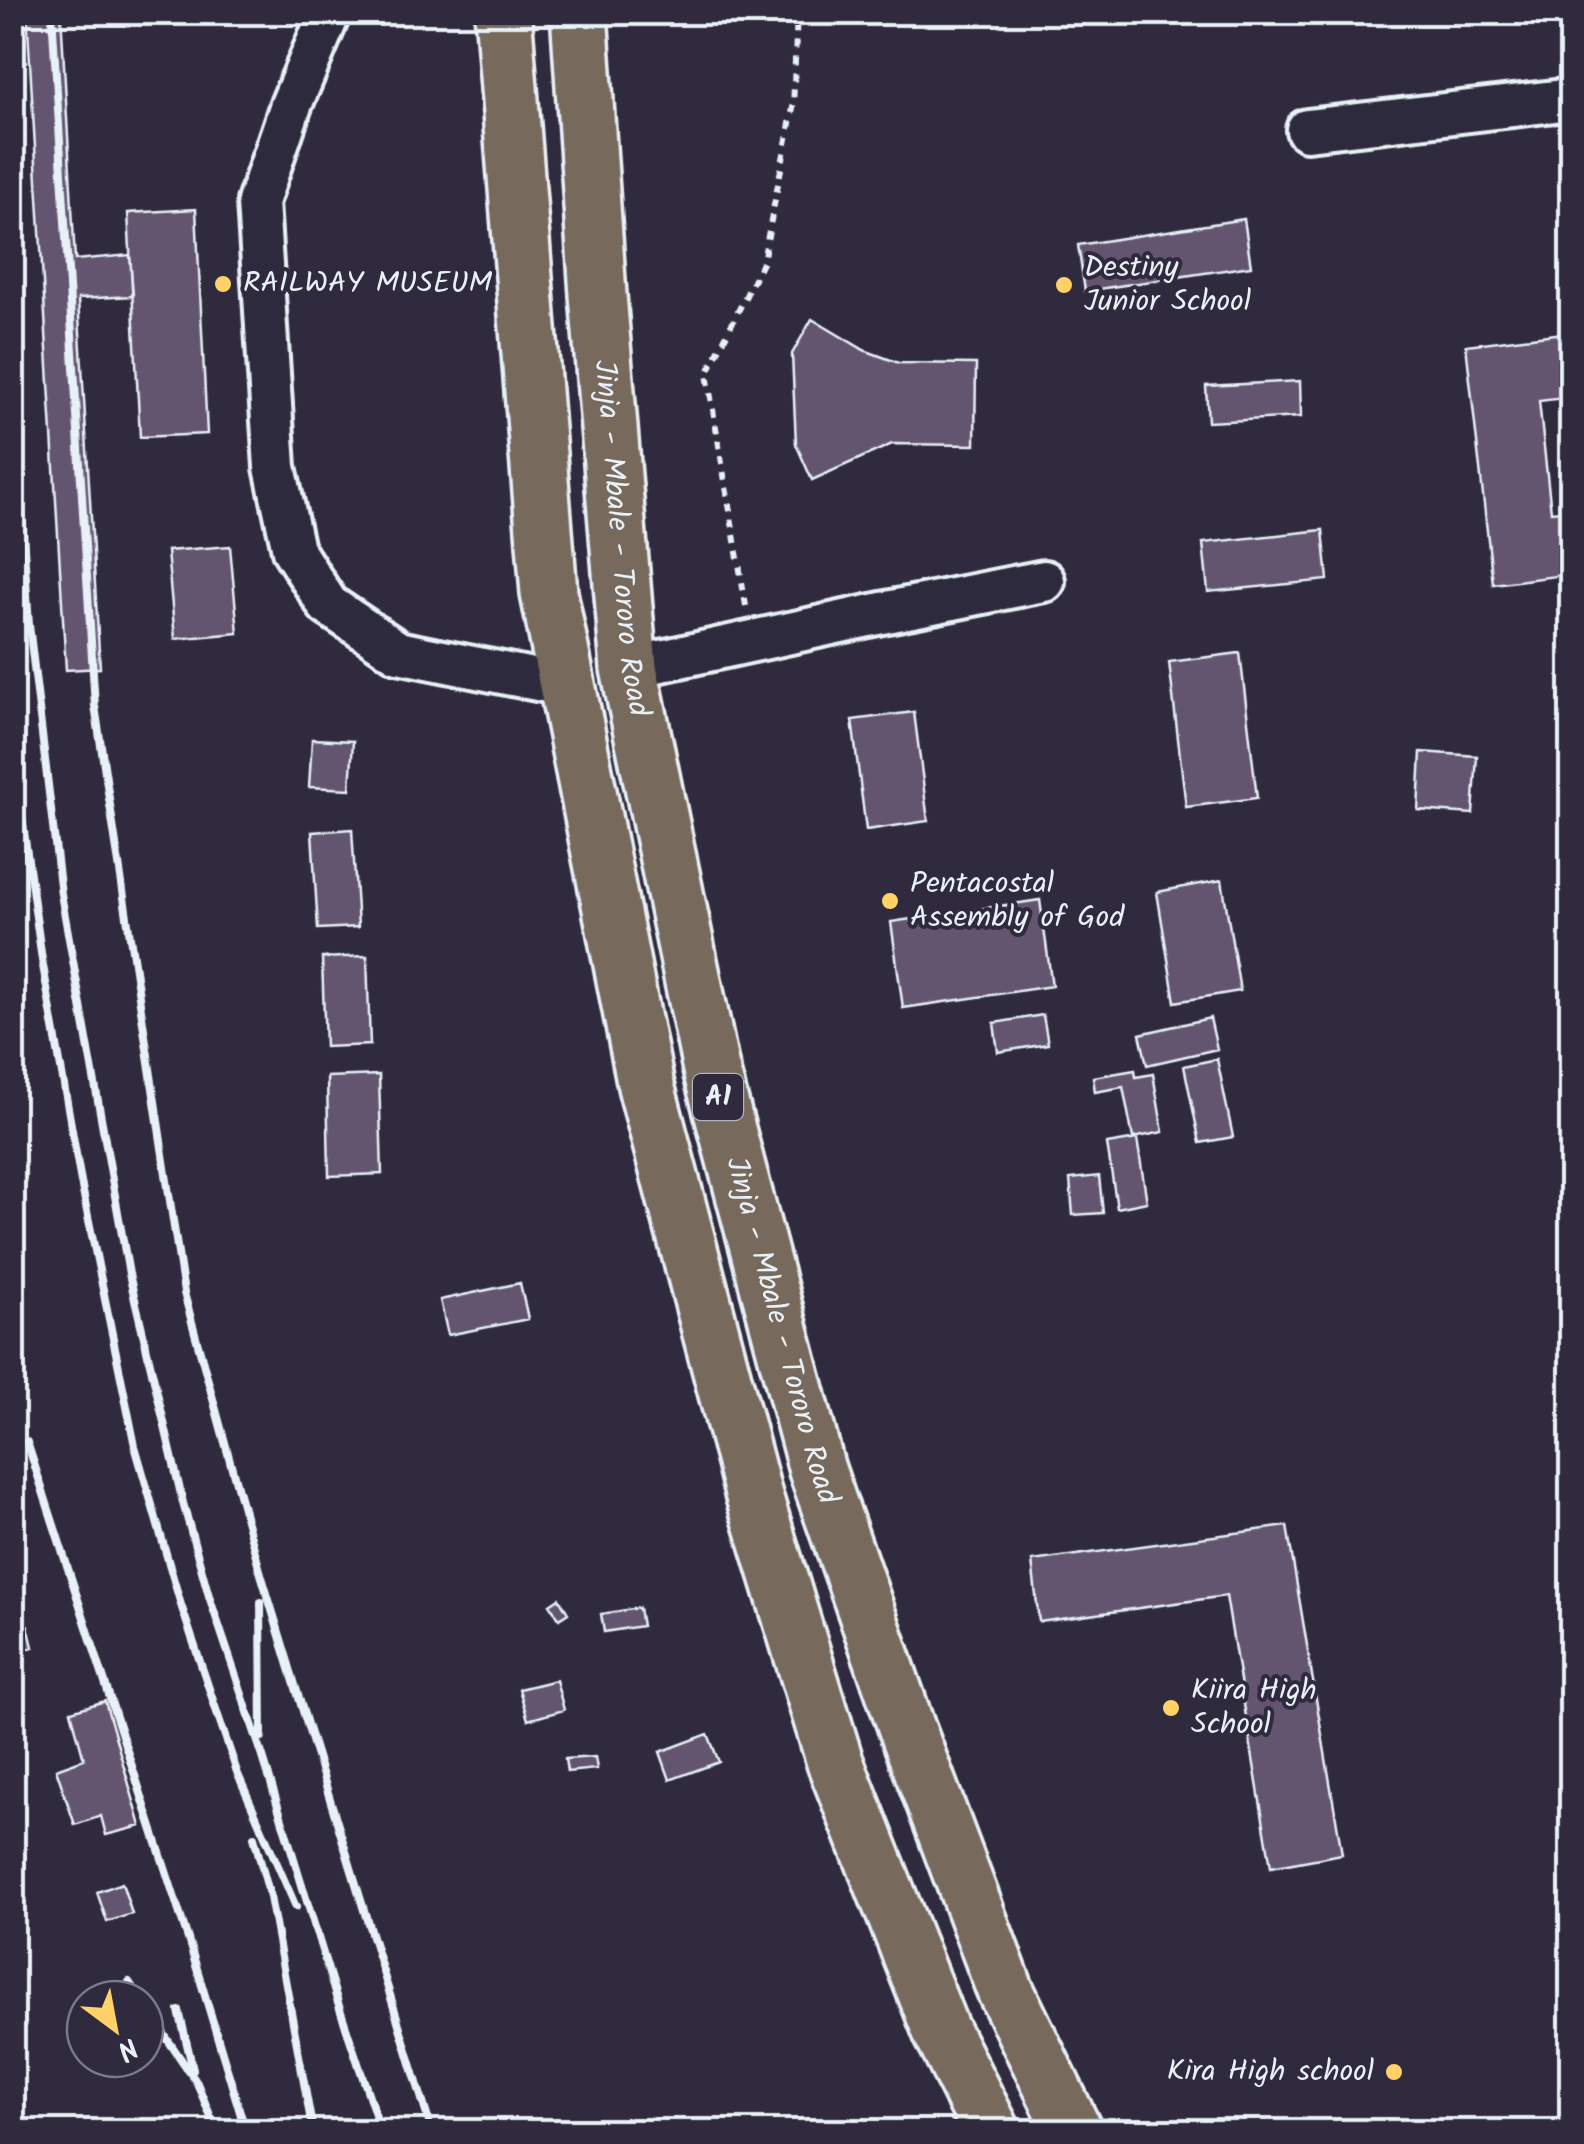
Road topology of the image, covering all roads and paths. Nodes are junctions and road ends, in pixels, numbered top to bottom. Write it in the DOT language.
graph roads {
  1 [pos="330,12"];
  2 [pos="503,12"];
  3 [pos="579,12"];
  4 [pos="797,12"];
  5 [pos="1572,99"];
  6 [pos="1307,130"];
  7 [pos="1044,581"];
  8 [pos="752,642"];
  9 [pos="629,668"];
  10 [pos="568,686"];
  11 [pos="992,2132"];
  12 [pos="1074,2132"];
  1 -- 10 [label="street"];
  2 -- 10 [label="highway, A1"];
  3 -- 9 [label="highway, Jinja - Mbale - Tororo Road / A1"];
  4 -- 8 [label="path"];
  5 -- 6 [label="street"];
  7 -- 8 [label="street"];
  8 -- 9 [label="street"];
  9 -- 12 [label="highway, Jinja - Mbale - Tororo Road / A1"];
  10 -- 11 [label="highway, A1"];
}
